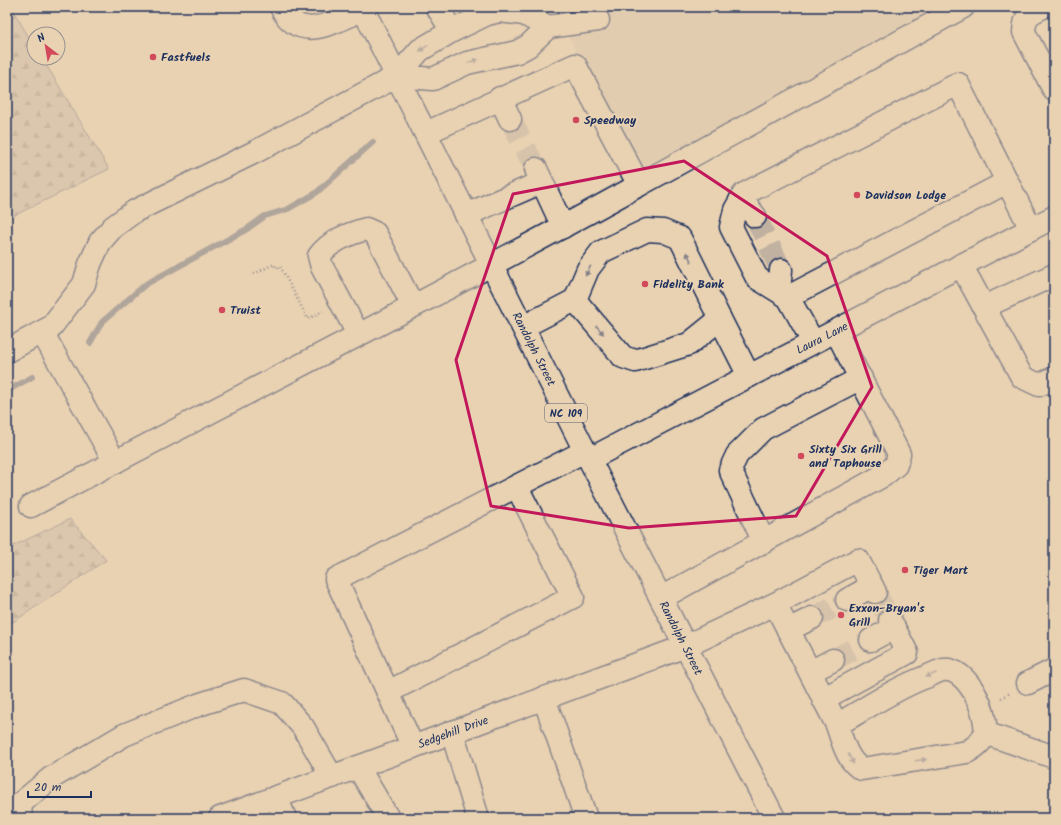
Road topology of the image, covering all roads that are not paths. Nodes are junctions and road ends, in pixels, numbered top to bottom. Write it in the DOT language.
graph roads {
  1 [pos="281,7"];
  2 [pos="437,7"];
  3 [pos="963,7"];
  4 [pos="1043,7"];
  5 [pos="362,8"];
  6 [pos="556,19"];
  7 [pos="598,20"];
  8 [pos="452,31"];
  9 [pos="397,76"];
  10 [pos="1054,90"];
  11 [pos="500,98"];
  12 [pos="510,119"];
  13 [pos="426,133"];
  14 [pos="1007,182"];
  15 [pos="639,185"];
  16 [pos="741,199"];
  17 [pos="466,215"];
  18 [pos="755,216"];
  19 [pos="1054,217"];
  20 [pos="563,227"];
  21 [pos="1031,229"];
  22 [pos="961,265"];
  23 [pos="492,266"];
  24 [pos="1054,274"];
  25 [pos="783,286"];
  26 [pos="575,300"];
  27 [pos="413,306"];
  28 [pos="984,307"];
  29 [pos="720,319"];
  30 [pos="523,327"];
  31 [pos="836,331"];
  32 [pos="42,332"];
  33 [pos="358,334"];
  34 [pos="814,342"];
  35 [pos="7,352"];
  36 [pos="749,376"];
  37 [pos="861,378"];
  38 [pos="1054,378"];
  39 [pos="587,455"];
  40 [pos="114,462"];
  41 [pos="517,487"];
  42 [pos="31,506"];
  43 [pos="764,542"];
  44 [pos="661,598"];
  45 [pos="847,600"];
  46 [pos="775,604"];
  47 [pos="812,618"];
  48 [pos="788,630"];
  49 [pos="871,640"];
  50 [pos="686,646"];
  51 [pos="833,660"];
  52 [pos="1054,670"];
  53 [pos="810,672"];
  54 [pos="1028,684"];
  55 [pos="388,692"];
  56 [pos="544,698"];
  57 [pos="823,699"];
  58 [pos="838,725"];
  59 [pos="452,732"];
  60 [pos="985,733"];
  61 [pos="413,747"];
  62 [pos="1054,757"];
  63 [pos="358,767"];
  64 [pos="332,776"];
  65 [pos="276,797"];
  66 [pos="20,818"];
  67 [pos="220,818"];
  68 [pos="285,818"];
  69 [pos="388,818"];
  70 [pos="478,818"];
  71 [pos="586,818"];
  72 [pos="774,818"];
  1 -- 5 [label="street"];
  2 -- 8 [label="street"];
  3 -- 15 [label="street"];
  4 -- 10 [label="street"];
  5 -- 9 [label="street, Randolph Street / NC 109"];
  6 -- 7 [label="street"];
  6 -- 8 [label="street"];
  9 -- 6 [label="street, one-way"];
  8 -- 9 [label="street, one-way"];
  9 -- 13 [label="street, Randolph Street / NC 109"];
  9 -- 32 [label="street"];
  11 -- 12 [label="street"];
  11 -- 13 [label="street"];
  11 -- 15 [label="street"];
  13 -- 17 [label="street, Randolph Street / NC 109"];
  14 -- 16 [label="street"];
  14 -- 21 [label="street"];
  14 -- 25 [label="street"];
  15 -- 20 [label="street"];
  16 -- 18 [label="street"];
  16 -- 25 [label="street"];
  17 -- 20 [label="street"];
  17 -- 23 [label="street, Randolph Street / NC 109"];
  19 -- 21 [label="street, Laura Lane"];
  20 -- 23 [label="street"];
  21 -- 22 [label="street, Laura Lane"];
  22 -- 28 [label="street"];
  22 -- 31 [label="street, Laura Lane"];
  23 -- 27 [label="street"];
  23 -- 30 [label="street, Randolph Street / NC 109"];
  24 -- 28 [label="street"];
  25 -- 34 [label="street"];
  26 -- 29 [label="street, one-way"];
  29 -- 26 [label="street, one-way"];
  26 -- 30 [label="street"];
  27 -- 33 [label="street"];
  27 -- 33 [label="street"];
  28 -- 38 [label="street"];
  29 -- 36 [label="street"];
  30 -- 39 [label="street, Randolph Street / NC 109"];
  31 -- 34 [label="street, Laura Lane"];
  31 -- 37 [label="street"];
  32 -- 35 [label="street"];
  32 -- 40 [label="street"];
  33 -- 40 [label="street"];
  34 -- 36 [label="street, Laura Lane"];
  36 -- 39 [label="street, Laura Lane"];
  37 -- 43 [label="street"];
  37 -- 43 [label="street"];
  39 -- 41 [label="street, Laura Lane"];
  39 -- 44 [label="street, Randolph Street / NC 109"];
  40 -- 42 [label="street"];
  41 -- 55 [label="street, Laura Lane"];
  41 -- 55 [label="street"];
  43 -- 44 [label="street"];
  44 -- 50 [label="street, Randolph Street / NC 109"];
  45 -- 46 [label="street, Sedgehill Drive"];
  46 -- 48 [label="street"];
  46 -- 50 [label="street, Sedgehill Drive"];
  47 -- 48 [label="street"];
  48 -- 53 [label="street"];
  49 -- 57 [label="street"];
  50 -- 56 [label="street, Sedgehill Drive"];
  50 -- 72 [label="street, Randolph Street / NC 109"];
  51 -- 53 [label="street"];
  52 -- 54 [label="street"];
  53 -- 57 [label="street"];
  55 -- 61 [label="street"];
  56 -- 59 [label="street, Sedgehill Drive"];
  56 -- 71 [label="street"];
  57 -- 58 [label="street"];
  58 -- 60 [label="street, one-way"];
  60 -- 58 [label="street, one-way"];
  59 -- 61 [label="street, Sedgehill Drive"];
  59 -- 70 [label="street"];
  60 -- 62 [label="street"];
  61 -- 63 [label="street, Sedgehill Drive"];
  63 -- 64 [label="street, Sedgehill Drive"];
  63 -- 69 [label="street"];
  64 -- 65 [label="street, Sedgehill Drive"];
  64 -- 66 [label="street"];
  65 -- 67 [label="street, Sedgehill Drive"];
  65 -- 68 [label="street"];
}
